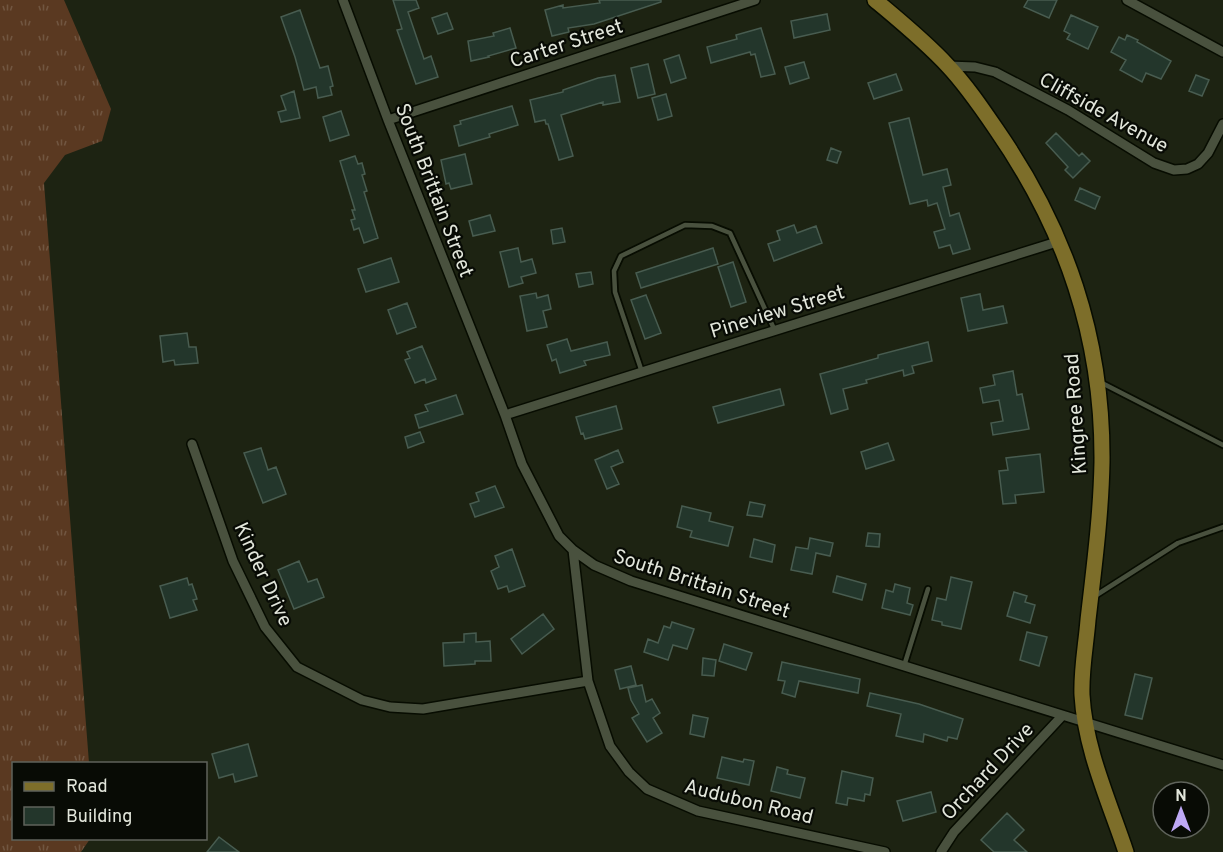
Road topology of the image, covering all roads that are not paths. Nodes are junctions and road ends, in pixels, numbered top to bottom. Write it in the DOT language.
graph roads {
  1 [pos="343,0"];
  2 [pos="754,0"];
  3 [pos="875,0"];
  4 [pos="1127,0"];
  5 [pos="1223,52"];
  6 [pos="948,66"];
  7 [pos="388,120"];
  8 [pos="1223,124"];
  9 [pos="1060,241"];
  10 [pos="775,331"];
  11 [pos="642,372"];
  12 [pos="1097,381"];
  13 [pos="505,415"];
  14 [pos="192,444"];
  15 [pos="1223,444"];
  16 [pos="1223,527"];
  17 [pos="573,550"];
  18 [pos="928,589"];
  19 [pos="1091,599"];
  20 [pos="904,666"];
  21 [pos="588,681"];
  22 [pos="1062,716"];
  23 [pos="1085,723"];
  24 [pos="1223,765"];
  25 [pos="885,852"];
  26 [pos="941,852"];
  27 [pos="1126,852"];
  1 -- 7 [label="street, South Brittain Street"];
  2 -- 7 [label="street, Carter Street"];
  3 -- 6 [label="main road, Kingree Road"];
  4 -- 5 [label="street"];
  6 -- 8 [label="street, Cliffside Avenue"];
  6 -- 9 [label="main road, Kingree Road"];
  7 -- 13 [label="street, South Brittain Street"];
  9 -- 10 [label="street, Pineview Street"];
  9 -- 12 [label="main road, Kingree Road"];
  10 -- 11 [label="street, Pineview Street"];
  10 -- 11 [label="lane"];
  11 -- 13 [label="street, Pineview Street"];
  12 -- 15 [label="lane"];
  12 -- 19 [label="main road, Kingree Road"];
  13 -- 17 [label="street, South Brittain Street"];
  14 -- 21 [label="street, Kinder Drive"];
  16 -- 19 [label="lane"];
  17 -- 20 [label="street, South Brittain Street"];
  17 -- 21 [label="street, Audubon Road"];
  18 -- 20 [label="lane"];
  19 -- 23 [label="main road, Kingree Road"];
  20 -- 22 [label="street, South Brittain Street"];
  21 -- 25 [label="street, Audubon Road"];
  22 -- 23 [label="street, South Brittain Street"];
  22 -- 26 [label="street, Orchard Drive"];
  23 -- 24 [label="street, South Brittain Street"];
  23 -- 27 [label="main road, Kingree Road"];
}
